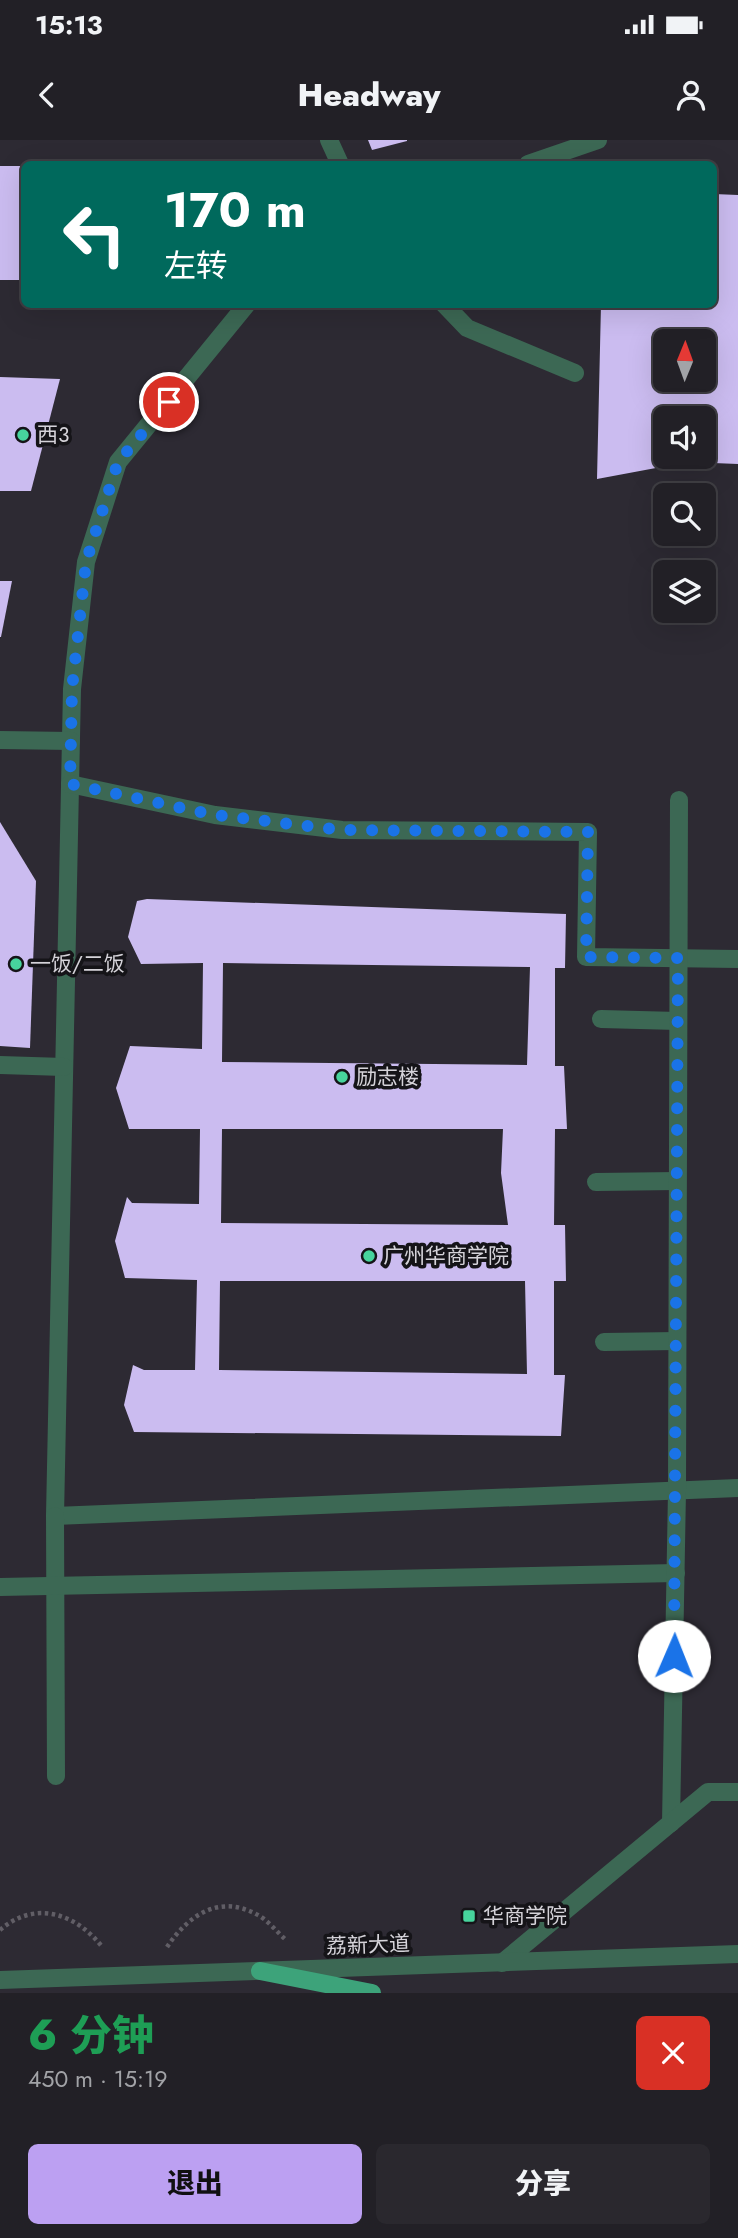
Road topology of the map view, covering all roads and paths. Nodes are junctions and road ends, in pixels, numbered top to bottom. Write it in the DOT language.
graph roads {
  1 [pos="329,140"];
  2 [pos="598,140"];
  3 [pos="339,161"];
  4 [pos="537,161"];
  5 [pos="244,308"];
  6 [pos="448,308"];
  7 [pos="575,373"];
  8 [pos="0,740"];
  9 [pos="71,741"];
  10 [pos="70,784"];
  11 [pos="679,800"];
  12 [pos="678,958"];
  13 [pos="738,959"];
  14 [pos="601,1019"];
  15 [pos="678,1021"];
  16 [pos="0,1065"];
  17 [pos="64,1067"];
  18 [pos="677,1181"];
  19 [pos="596,1182"];
  20 [pos="677,1341"];
  21 [pos="604,1342"];
  22 [pos="738,1488"];
  23 [pos="677,1491"];
  24 [pos="55,1516"];
  25 [pos="676,1573"];
  26 [pos="0,1587"];
  27 [pos="54,1588"];
  28 [pos="56,1776"];
  29 [pos="738,1792"];
  30 [pos="671,1823"];
  31 [pos="0,1930"];
  32 [pos="286,1940"];
  33 [pos="167,1947"];
  34 [pos="103,1948"];
  35 [pos="738,1954"];
  36 [pos="502,1963"];
  37 [pos="260,1971"];
  38 [pos="0,1980"];
  39 [pos="372,1993"];
  1 -- 3 [label="street"];
  2 -- 4 [label="street"];
  5 -- 9 [label="street"];
  6 -- 7 [label="street"];
  8 -- 9 [label="street"];
  9 -- 10 [label="street"];
  10 -- 12 [label="street"];
  10 -- 17 [label="street"];
  11 -- 12 [label="street"];
  12 -- 13 [label="street"];
  12 -- 15 [label="street"];
  14 -- 15 [label="street"];
  15 -- 18 [label="street"];
  16 -- 17 [label="street"];
  17 -- 24 [label="street"];
  18 -- 19 [label="street"];
  18 -- 20 [label="street"];
  20 -- 21 [label="street"];
  20 -- 23 [label="street"];
  22 -- 23 [label="street"];
  23 -- 24 [label="street"];
  23 -- 25 [label="street"];
  24 -- 27 [label="street"];
  25 -- 27 [label="street"];
  25 -- 30 [label="street"];
  26 -- 27 [label="street"];
  27 -- 28 [label="street"];
  29 -- 30 [label="street"];
  30 -- 36 [label="street"];
  31 -- 34 [label="path"];
  32 -- 33 [label="path"];
  35 -- 36 [label="street, 荔新大道"];
  36 -- 37 [label="street, 荔新大道"];
  37 -- 38 [label="street, 荔新大道"];
  37 -- 39 [label="main road"];
}
